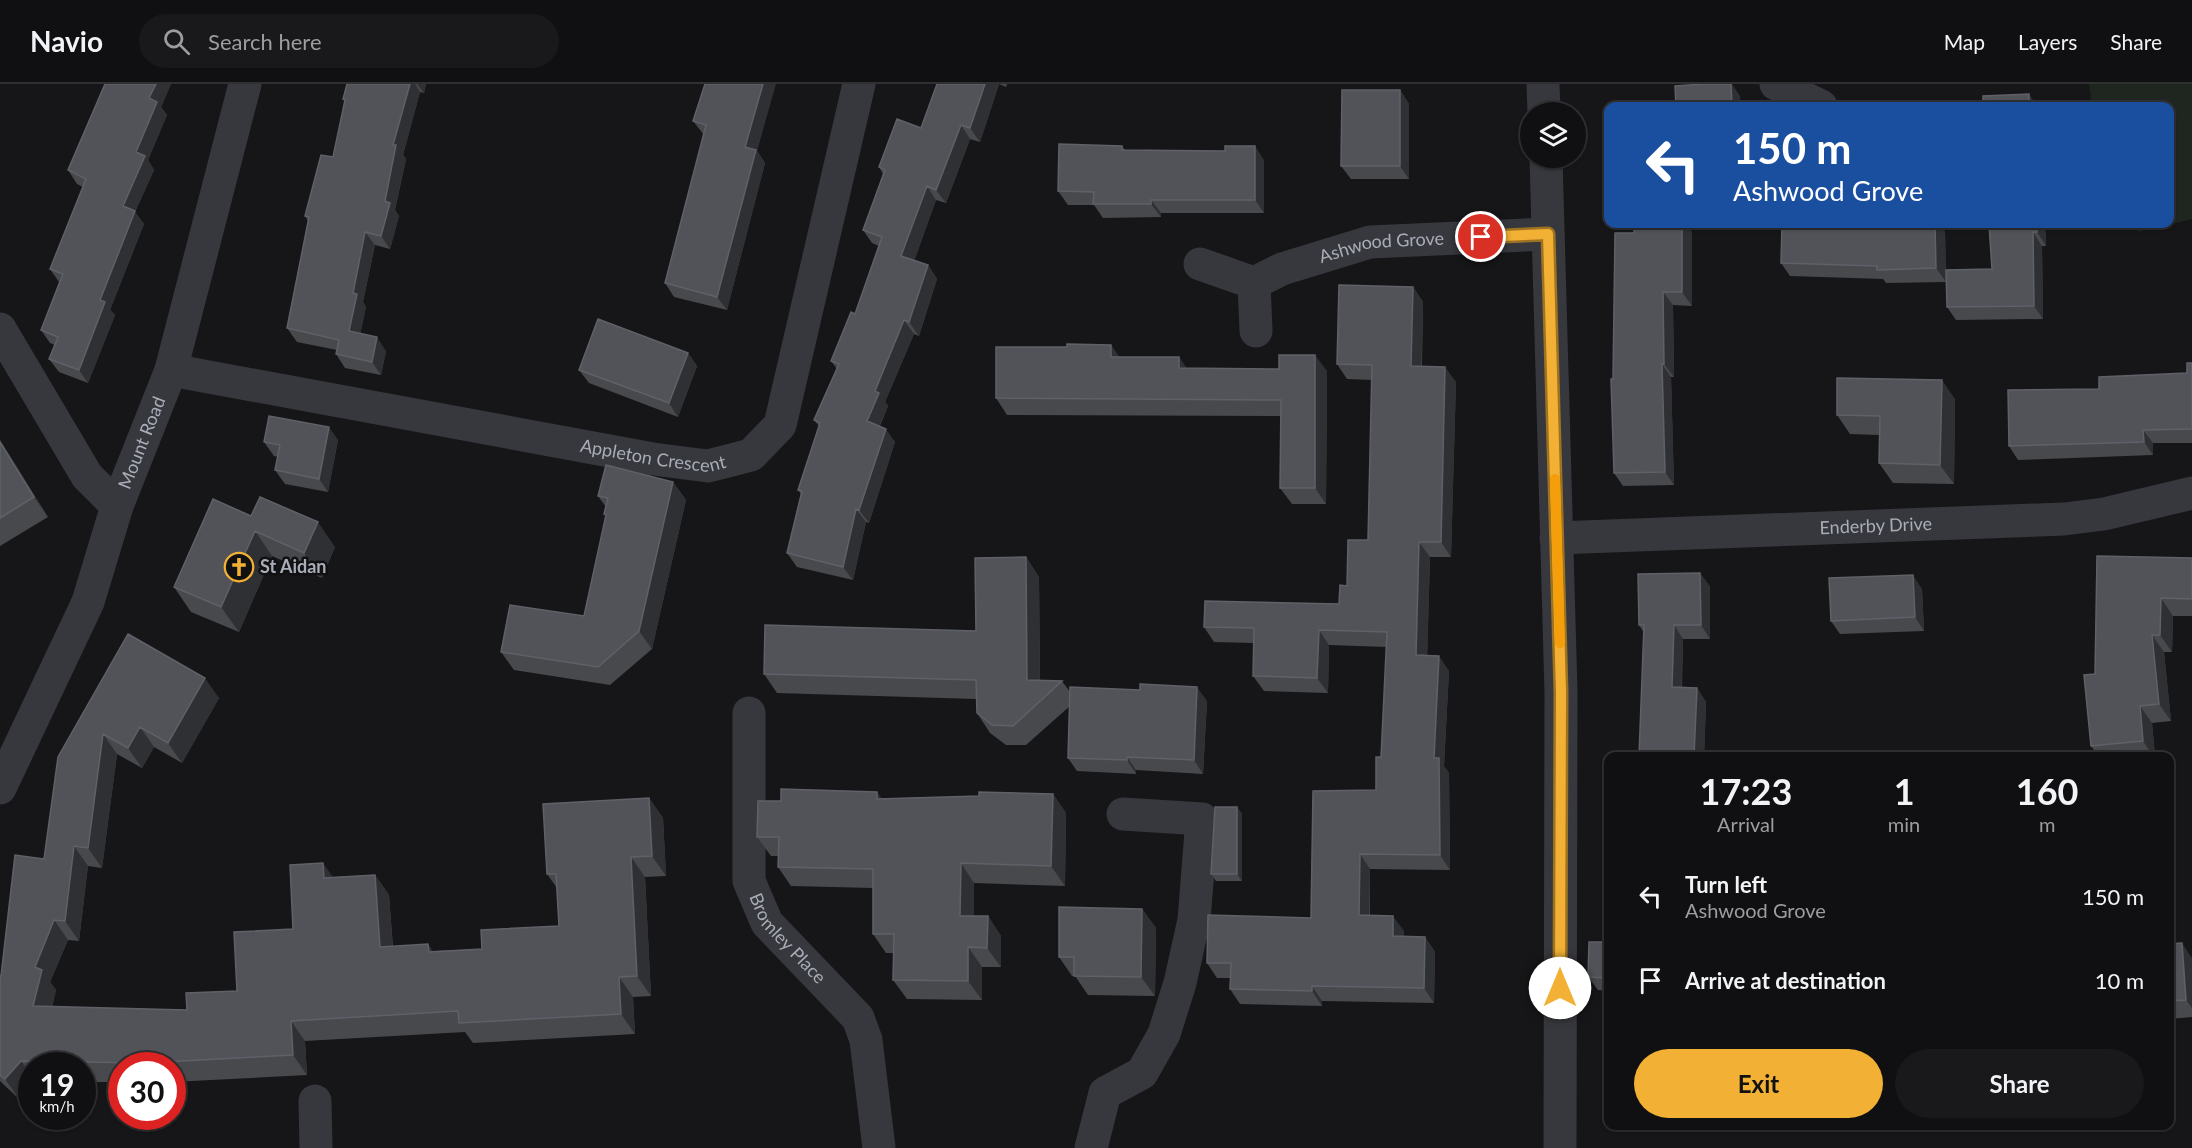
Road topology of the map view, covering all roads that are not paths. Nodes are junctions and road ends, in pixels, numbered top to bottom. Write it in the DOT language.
graph roads {
  1 [pos="245,84"];
  2 [pos="860,84"];
  3 [pos="1544,84"];
  4 [pos="1776,84"];
  5 [pos="1544,102"];
  6 [pos="1813,102"];
  7 [pos="1546,168"];
  8 [pos="1548,234"];
  9 [pos="1200,264"];
  10 [pos="1254,283"];
  11 [pos="0,329"];
  12 [pos="1256,331"];
  13 [pos="171,370"];
  14 [pos="2192,493"];
  15 [pos="117,506"];
  16 [pos="1556,538"];
  17 [pos="749,713"];
  18 [pos="0,788"];
  19 [pos="1123,814"];
  20 [pos="315,1101"];
  21 [pos="316,1148"];
  22 [pos="879,1148"];
  23 [pos="1091,1148"];
  24 [pos="1560,1148"];
  1 -- 13 [label="street, Mount Road"];
  2 -- 13 [label="street, Appleton Crescent"];
  3 -- 5 [label="street"];
  4 -- 6 [label="street"];
  7 -- 8 [label="street"];
  8 -- 10 [label="street, Ashwood Grove"];
  8 -- 16 [label="street"];
  9 -- 10 [label="street"];
  10 -- 12 [label="street"];
  11 -- 15 [label="street"];
  13 -- 15 [label="street, Mount Road"];
  14 -- 16 [label="street, Enderby Drive"];
  15 -- 18 [label="street, Mount Road"];
  16 -- 24 [label="street"];
  17 -- 22 [label="street, Bromley Place"];
  19 -- 23 [label="street"];
  20 -- 21 [label="street"];
}
